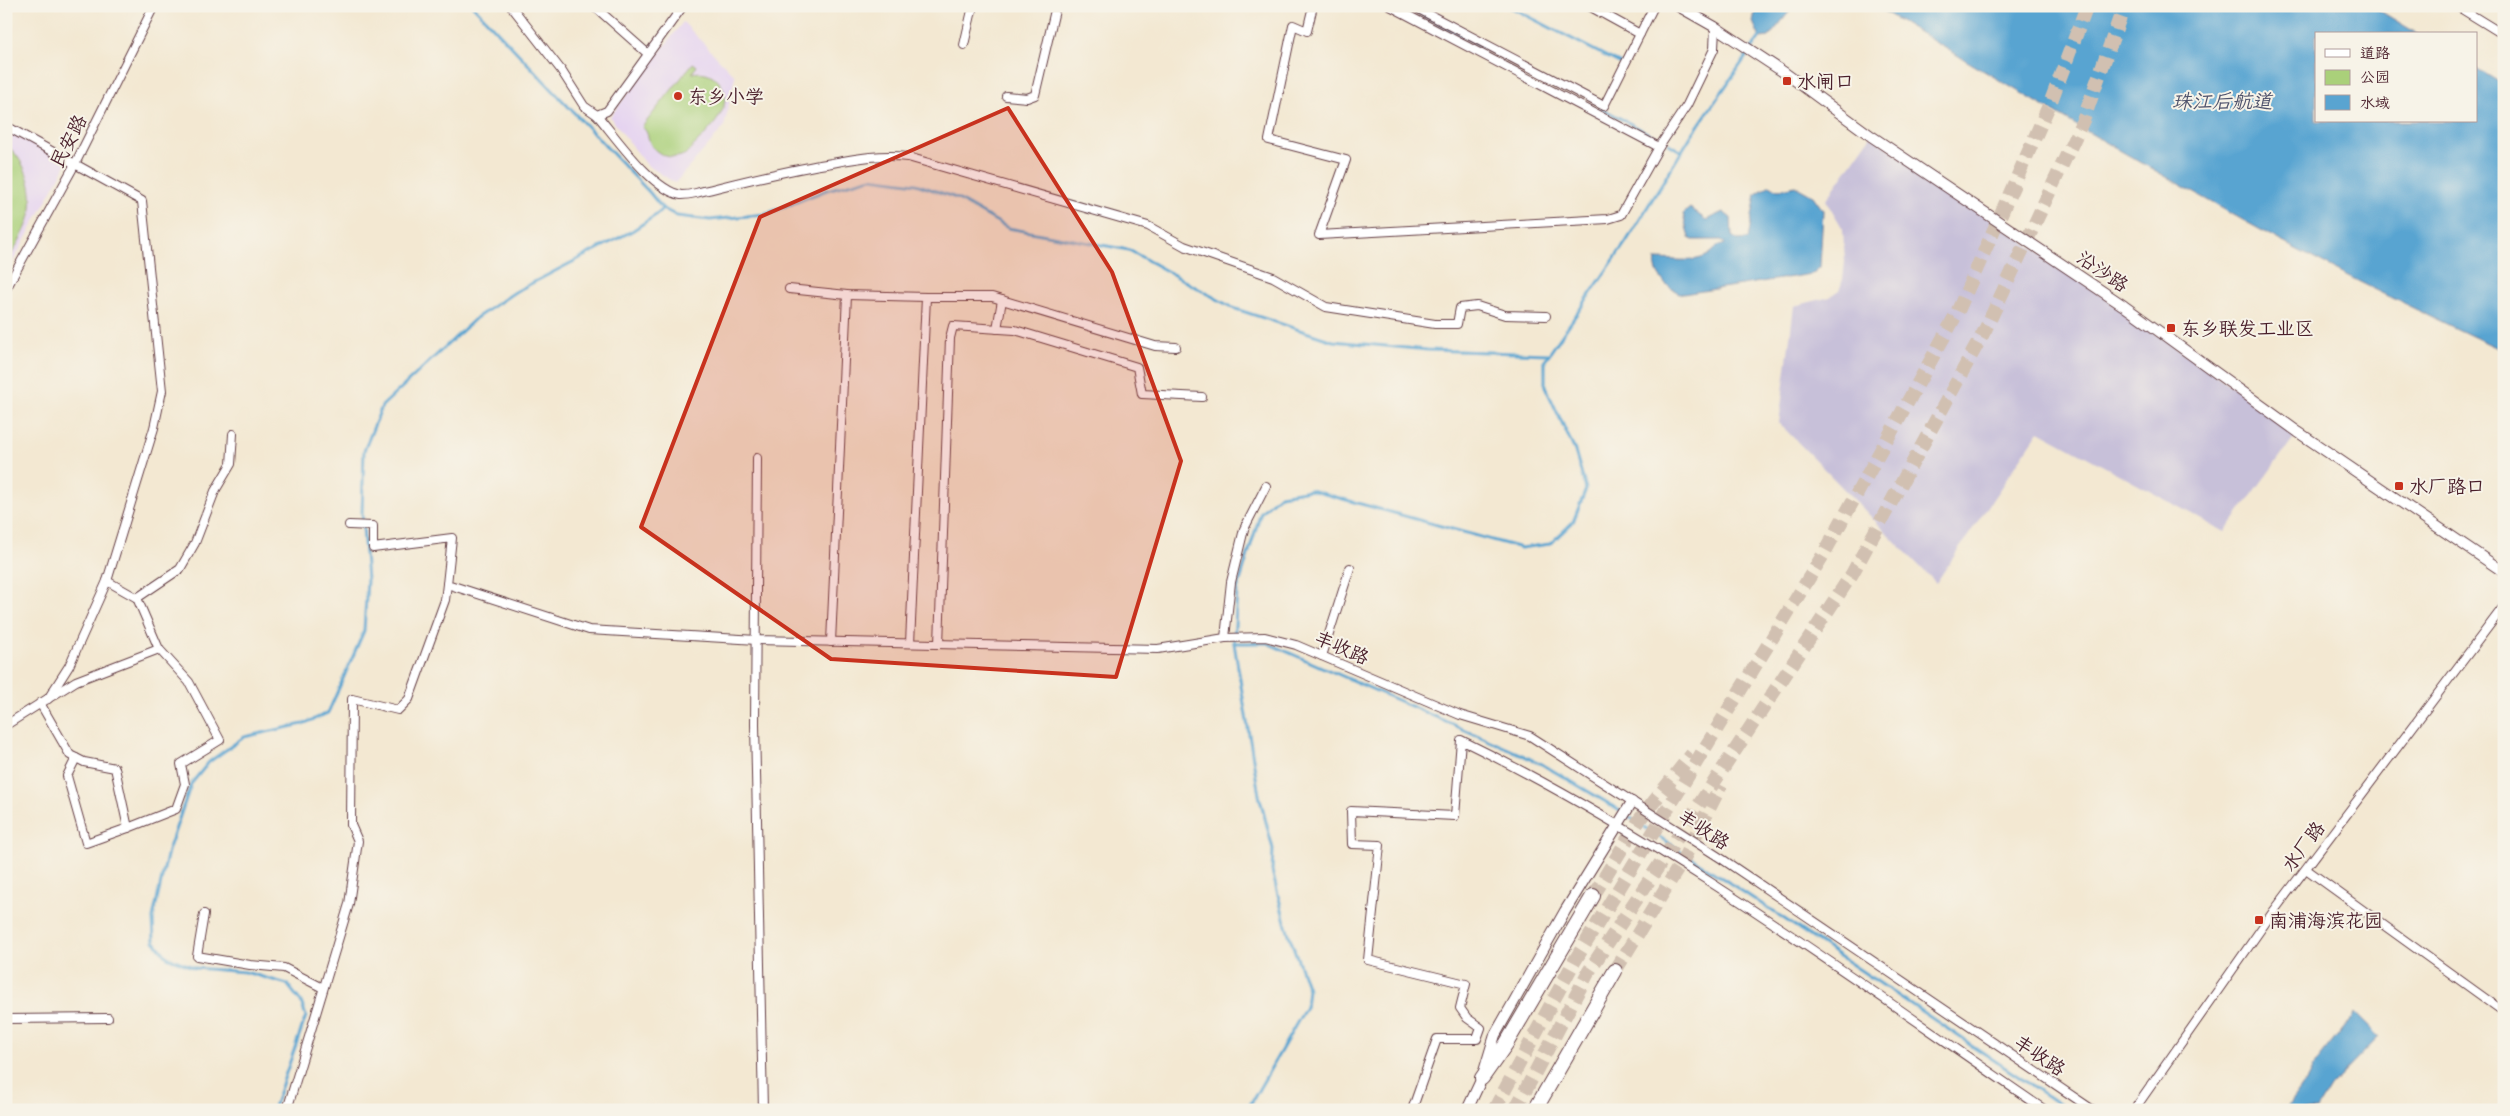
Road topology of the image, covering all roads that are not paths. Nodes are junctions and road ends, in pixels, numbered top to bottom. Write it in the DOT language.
graph roads {
  1 [pos="154,6"];
  2 [pos="511,6"];
  3 [pos="594,6"];
  4 [pos="683,6"];
  5 [pos="973,6"];
  6 [pos="1056,6"];
  7 [pos="1313,6"];
  8 [pos="1390,6"];
  9 [pos="1413,6"];
  10 [pos="1589,6"];
  11 [pos="1654,6"];
  12 [pos="1678,6"];
  13 [pos="2457,6"];
  14 [pos="1715,27"];
  15 [pos="1640,34"];
  16 [pos="2504,35"];
  17 [pos="964,45"];
  18 [pos="647,53"];
  19 [pos="1006,96"];
  20 [pos="597,115"];
  21 [pos="6,126"];
  22 [pos="1659,147"];
  23 [pos="75,164"];
  24 [pos="6,289"];
  25 [pos="789,289"];
  26 [pos="847,296"];
  27 [pos="926,297"];
  28 [pos="1002,300"];
  29 [pos="1546,316"];
  30 [pos="997,329"];
  31 [pos="1176,347"];
  32 [pos="1202,397"];
  33 [pos="233,434"];
  34 [pos="757,458"];
  35 [pos="1266,486"];
  36 [pos="349,525"];
  37 [pos="1350,568"];
  38 [pos="2504,572"];
  39 [pos="107,581"];
  40 [pos="448,584"];
  41 [pos="137,598"];
  42 [pos="2504,606"];
  43 [pos="1225,638"];
  44 [pos="757,640"];
  45 [pos="831,642"];
  46 [pos="910,643"];
  47 [pos="939,644"];
  48 [pos="159,649"];
  49 [pos="1322,656"];
  50 [pos="48,699"];
  51 [pos="40,703"];
  52 [pos="6,725"];
  53 [pos="76,758"];
  54 [pos="1632,802"];
  55 [pos="128,828"];
  56 [pos="2306,870"];
  57 [pos="1593,896"];
  58 [pos="204,914"];
  59 [pos="1615,971"];
  60 [pos="324,988"];
  61 [pos="2504,1012"];
  62 [pos="108,1018"];
  63 [pos="6,1020"];
  64 [pos="1482,1078"];
  65 [pos="287,1110"];
  66 [pos="763,1110"];
  67 [pos="1412,1110"];
  68 [pos="1466,1110"];
  69 [pos="1535,1110"];
  70 [pos="2045,1110"];
  71 [pos="2093,1110"];
  72 [pos="2134,1110"];
  1 -- 23 [label="street, 民安路"];
  2 -- 20 [label="street"];
  3 -- 18 [label="street"];
  4 -- 18 [label="street"];
  5 -- 17 [label="street"];
  6 -- 19 [label="street"];
  7 -- 22 [label="street"];
  8 -- 22 [label="street"];
  9 -- 15 [label="street"];
  10 -- 15 [label="street"];
  11 -- 15 [label="street"];
  12 -- 14 [label="street, 沿沙路"];
  13 -- 16 [label="street"];
  14 -- 22 [label="street"];
  14 -- 38 [label="street, 沿沙路"];
  18 -- 20 [label="street"];
  20 -- 29 [label="street"];
  21 -- 23 [label="street"];
  23 -- 24 [label="street, 民安路"];
  23 -- 39 [label="street"];
  25 -- 26 [label="street"];
  26 -- 27 [label="street"];
  26 -- 45 [label="street"];
  27 -- 28 [label="street"];
  27 -- 46 [label="street"];
  28 -- 30 [label="street"];
  28 -- 31 [label="street"];
  30 -- 32 [label="street"];
  30 -- 47 [label="street"];
  33 -- 41 [label="street"];
  34 -- 44 [label="street"];
  35 -- 43 [label="street"];
  36 -- 40 [label="street"];
  37 -- 49 [label="street"];
  39 -- 41 [label="street"];
  39 -- 50 [label="street"];
  40 -- 44 [label="street, 丰收路"];
  40 -- 60 [label="street"];
  41 -- 48 [label="street"];
  42 -- 56 [label="street, 水厂路"];
  43 -- 47 [label="street, 丰收路"];
  43 -- 49 [label="street, 丰收路"];
  44 -- 45 [label="street, 丰收路"];
  44 -- 66 [label="street"];
  45 -- 46 [label="street, 丰收路"];
  46 -- 47 [label="street, 丰收路"];
  48 -- 50 [label="street"];
  48 -- 55 [label="street"];
  49 -- 54 [label="street, 丰收路"];
  50 -- 51 [label="street"];
  51 -- 52 [label="street"];
  51 -- 53 [label="street"];
  53 -- 55 [label="street"];
  53 -- 55 [label="street"];
  54 -- 64 [label="street"];
  54 -- 71 [label="street, 丰收路"];
  56 -- 61 [label="street"];
  56 -- 72 [label="street, 水厂路"];
  57 -- 64 [label="highway"];
  58 -- 60 [label="street"];
  59 -- 69 [label="highway"];
  60 -- 65 [label="street"];
  62 -- 63 [label="street"];
  64 -- 68 [label="street"];
  67 -- 70 [label="street"];
}
